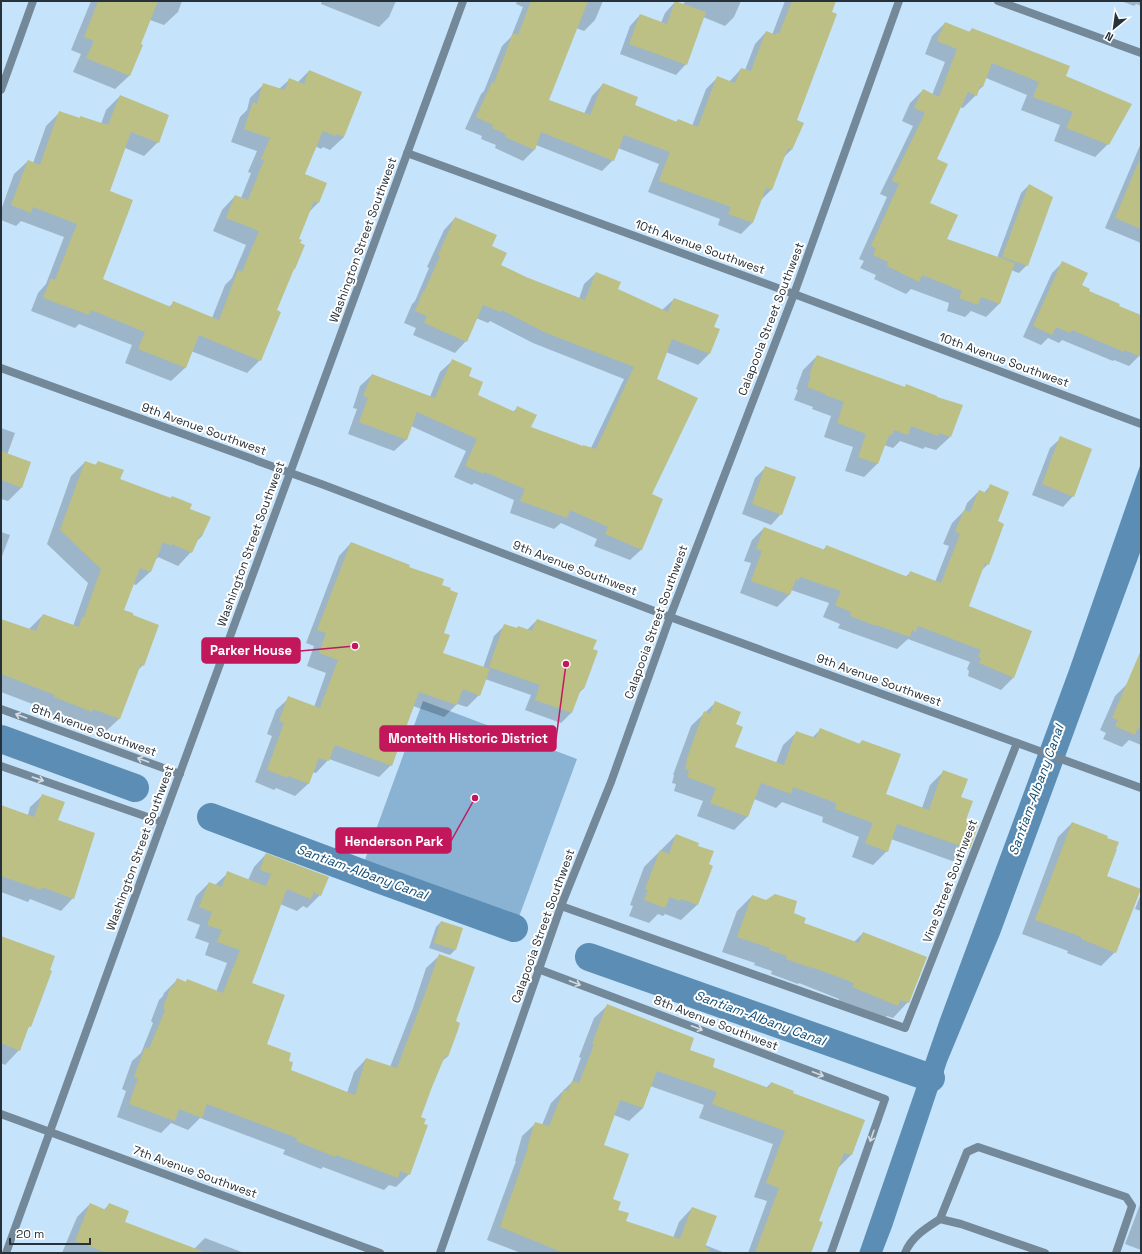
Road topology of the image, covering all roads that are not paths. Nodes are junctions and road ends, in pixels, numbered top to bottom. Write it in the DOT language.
graph roads {
  1 [pos="33,1"];
  2 [pos="463,1"];
  3 [pos="899,1"];
  4 [pos="998,1"];
  5 [pos="1141,53"];
  6 [pos="1,90"];
  7 [pos="407,153"];
  8 [pos="794,294"];
  9 [pos="1,368"];
  10 [pos="1141,424"];
  11 [pos="291,473"];
  12 [pos="670,618"];
  13 [pos="1,709"];
  14 [pos="1017,743"];
  15 [pos="1,766"];
  16 [pos="180,774"];
  17 [pos="1141,788"];
  18 [pos="162,822"];
  19 [pos="561,906"];
  20 [pos="538,969"];
  21 [pos="1,1114"];
  22 [pos="49,1132"];
  23 [pos="940,1220"];
  24 [pos="6,1253"];
  25 [pos="380,1253"];
  26 [pos="440,1253"];
  27 [pos="831,1253"];
  28 [pos="905,1253"];
  29 [pos="1045,1253"];
  30 [pos="1116,1253"];
  1 -- 6 [label="street"];
  2 -- 7 [label="street, Washington Street Southwest"];
  3 -- 8 [label="street, Calapooia Street Southwest"];
  4 -- 5 [label="street"];
  7 -- 8 [label="street, 10th Avenue Southwest"];
  7 -- 11 [label="street, Washington Street Southwest"];
  8 -- 10 [label="street, 10th Avenue Southwest"];
  8 -- 12 [label="street, Calapooia Street Southwest"];
  9 -- 11 [label="street, 9th Avenue Southwest"];
  11 -- 12 [label="street, 9th Avenue Southwest"];
  11 -- 16 [label="street, Washington Street Southwest"];
  12 -- 14 [label="street, 9th Avenue Southwest"];
  12 -- 19 [label="street, Calapooia Street Southwest"];
  16 -- 13 [label="street, 8th Avenue Southwest, one-way"];
  14 -- 17 [label="street, 9th Avenue Southwest"];
  14 -- 19 [label="street, Vine Street Southwest"];
  15 -- 18 [label="street, one-way"];
  16 -- 18 [label="street, Washington Street Southwest"];
  18 -- 22 [label="street, Washington Street Southwest"];
  19 -- 20 [label="street, Calapooia Street Southwest"];
  20 -- 26 [label="street, Calapooia Street Southwest"];
  20 -- 27 [label="street, 8th Avenue Southwest, one-way"];
  21 -- 22 [label="street, 7th Avenue Southwest"];
  22 -- 24 [label="street, Washington Street Southwest"];
  22 -- 25 [label="street, 7th Avenue Southwest"];
  23 -- 28 [label="street"];
  23 -- 29 [label="street"];
  23 -- 30 [label="street"];
}
